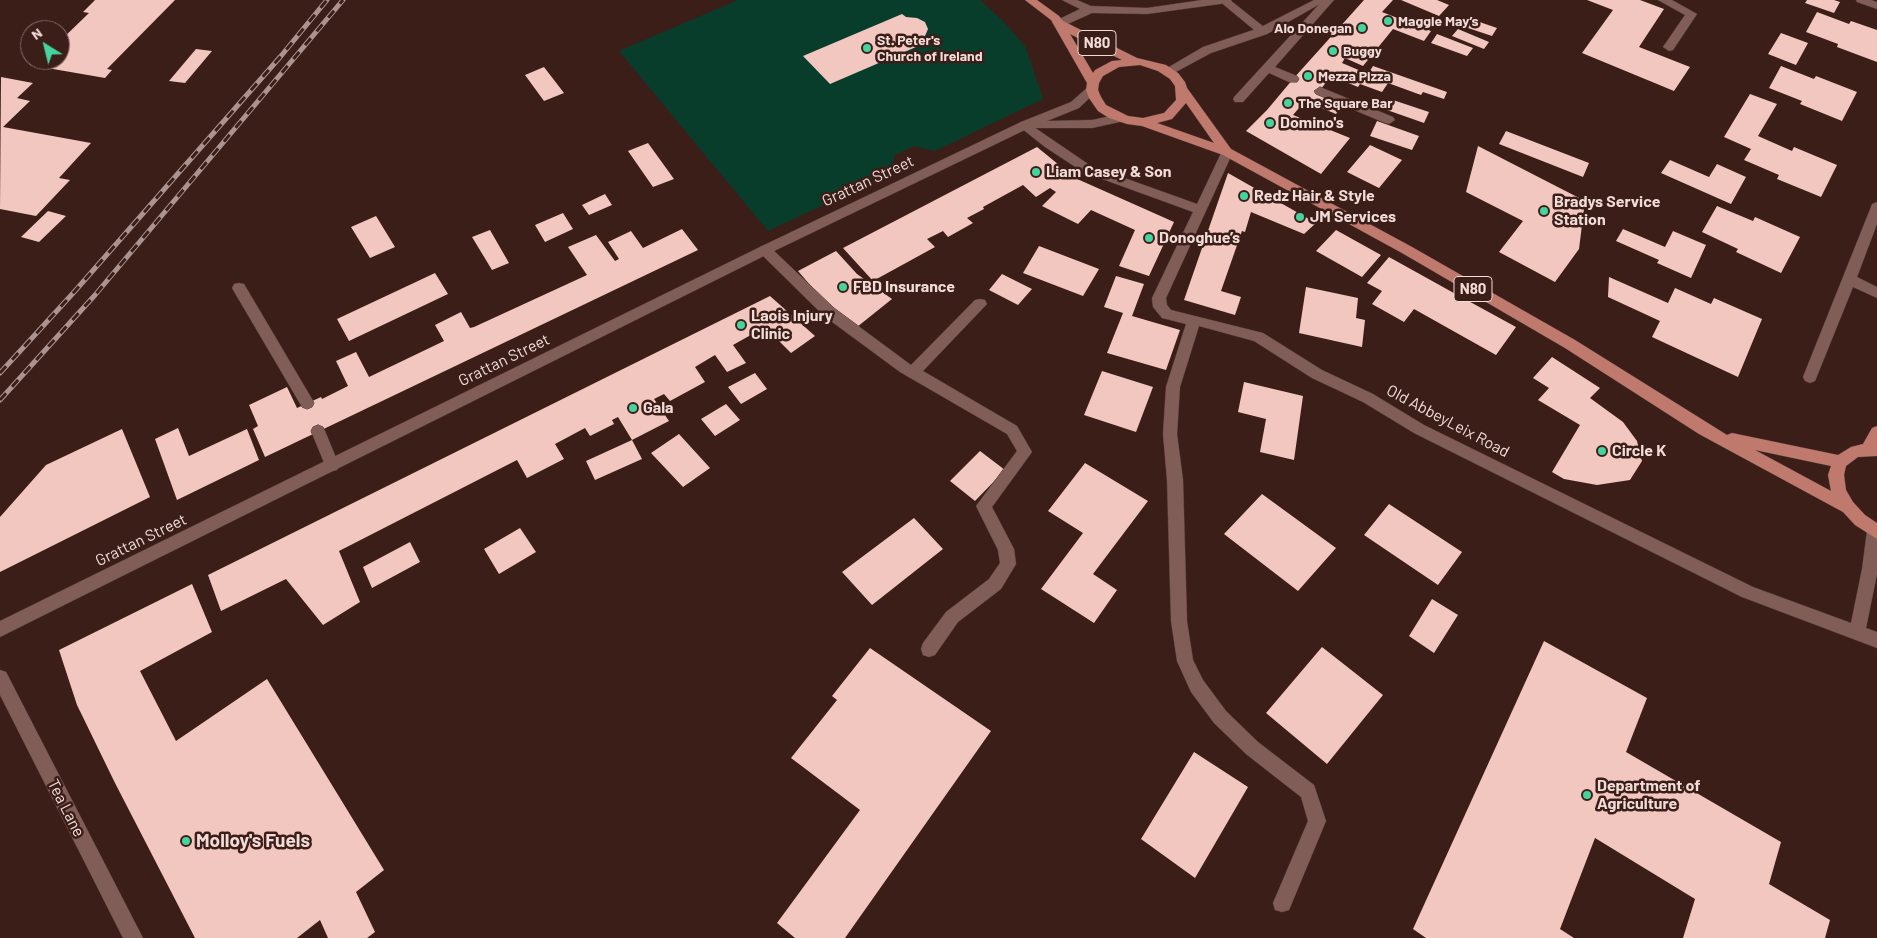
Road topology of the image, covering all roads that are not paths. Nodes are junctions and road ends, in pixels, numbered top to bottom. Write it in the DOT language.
graph roads {
  1 [pos="1030,0"];
  2 [pos="1067,0"];
  3 [pos="1225,0"];
  4 [pos="1322,0"];
  5 [pos="1329,0"];
  6 [pos="1663,0"];
  7 [pos="1860,0"];
  8 [pos="1877,6"];
  9 [pos="1090,9"];
  10 [pos="1059,24"];
  11 [pos="1263,31"];
  12 [pos="1669,48"];
  13 [pos="1134,61"];
  14 [pos="1268,68"];
  15 [pos="1168,71"];
  16 [pos="1293,79"];
  17 [pos="1093,87"];
  18 [pos="1183,91"];
  19 [pos="1320,91"];
  20 [pos="1239,99"];
  21 [pos="1120,118"];
  22 [pos="1388,120"];
  23 [pos="1143,122"];
  24 [pos="1025,126"];
  25 [pos="1228,152"];
  26 [pos="1877,207"];
  27 [pos="1200,210"];
  28 [pos="765,250"];
  29 [pos="1850,279"];
  30 [pos="238,288"];
  31 [pos="1877,292"];
  32 [pos="980,304"];
  33 [pos="1194,320"];
  34 [pos="912,372"];
  35 [pos="1810,378"];
  36 [pos="307,403"];
  37 [pos="318,432"];
  38 [pos="1877,432"];
  39 [pos="1714,435"];
  40 [pos="1872,449"];
  41 [pos="1840,462"];
  42 [pos="332,465"];
  43 [pos="1848,507"];
  44 [pos="1876,531"];
  45 [pos="0,629"];
  46 [pos="1857,633"];
  47 [pos="1877,640"];
  48 [pos="929,649"];
  49 [pos="0,678"];
  50 [pos="1282,903"];
  51 [pos="133,938"];
  1 -- 10 [label="main road, N80"];
  2 -- 9 [label="street"];
  3 -- 9 [label="street"];
  3 -- 11 [label="street"];
  4 -- 11 [label="street"];
  5 -- 14 [label="street"];
  6 -- 12 [label="street"];
  7 -- 8 [label="street"];
  9 -- 10 [label="street"];
  10 -- 13 [label="main road, N80"];
  10 -- 17 [label="main road, N80"];
  11 -- 15 [label="street"];
  13 -- 15 [label="main road, N80"];
  13 -- 17 [label="main road, N80"];
  14 -- 16 [label="street"];
  14 -- 20 [label="street"];
  15 -- 18 [label="main road, N80"];
  17 -- 21 [label="main road, N80"];
  17 -- 24 [label="street, Grattan Street"];
  18 -- 23 [label="main road, N80"];
  18 -- 25 [label="main road, N80"];
  19 -- 22 [label="street"];
  21 -- 23 [label="main road, N80"];
  21 -- 24 [label="street, Grattan Street"];
  23 -- 25 [label="main road, N80"];
  24 -- 27 [label="street"];
  24 -- 28 [label="street, Grattan Street"];
  25 -- 27 [label="street, Old AbbeyLeix Road"];
  25 -- 39 [label="main road, N80"];
  26 -- 29 [label="street"];
  27 -- 33 [label="street, Old AbbeyLeix Road"];
  28 -- 34 [label="street"];
  28 -- 42 [label="street, Grattan Street"];
  29 -- 31 [label="street"];
  29 -- 35 [label="street"];
  30 -- 36 [label="street"];
  32 -- 34 [label="street"];
  33 -- 46 [label="street, Old AbbeyLeix Road"];
  33 -- 50 [label="street"];
  34 -- 48 [label="street"];
  37 -- 42 [label="street"];
  38 -- 40 [label="main road"];
  39 -- 41 [label="main road, N80"];
  39 -- 43 [label="main road, N80"];
  40 -- 41 [label="main road"];
  41 -- 43 [label="main road, N80"];
  42 -- 45 [label="street, Grattan Street"];
  43 -- 44 [label="main road, N80"];
  44 -- 46 [label="street"];
  46 -- 47 [label="street, Old AbbeyLeix Road"];
  49 -- 51 [label="street, Tea Lane"];
}
